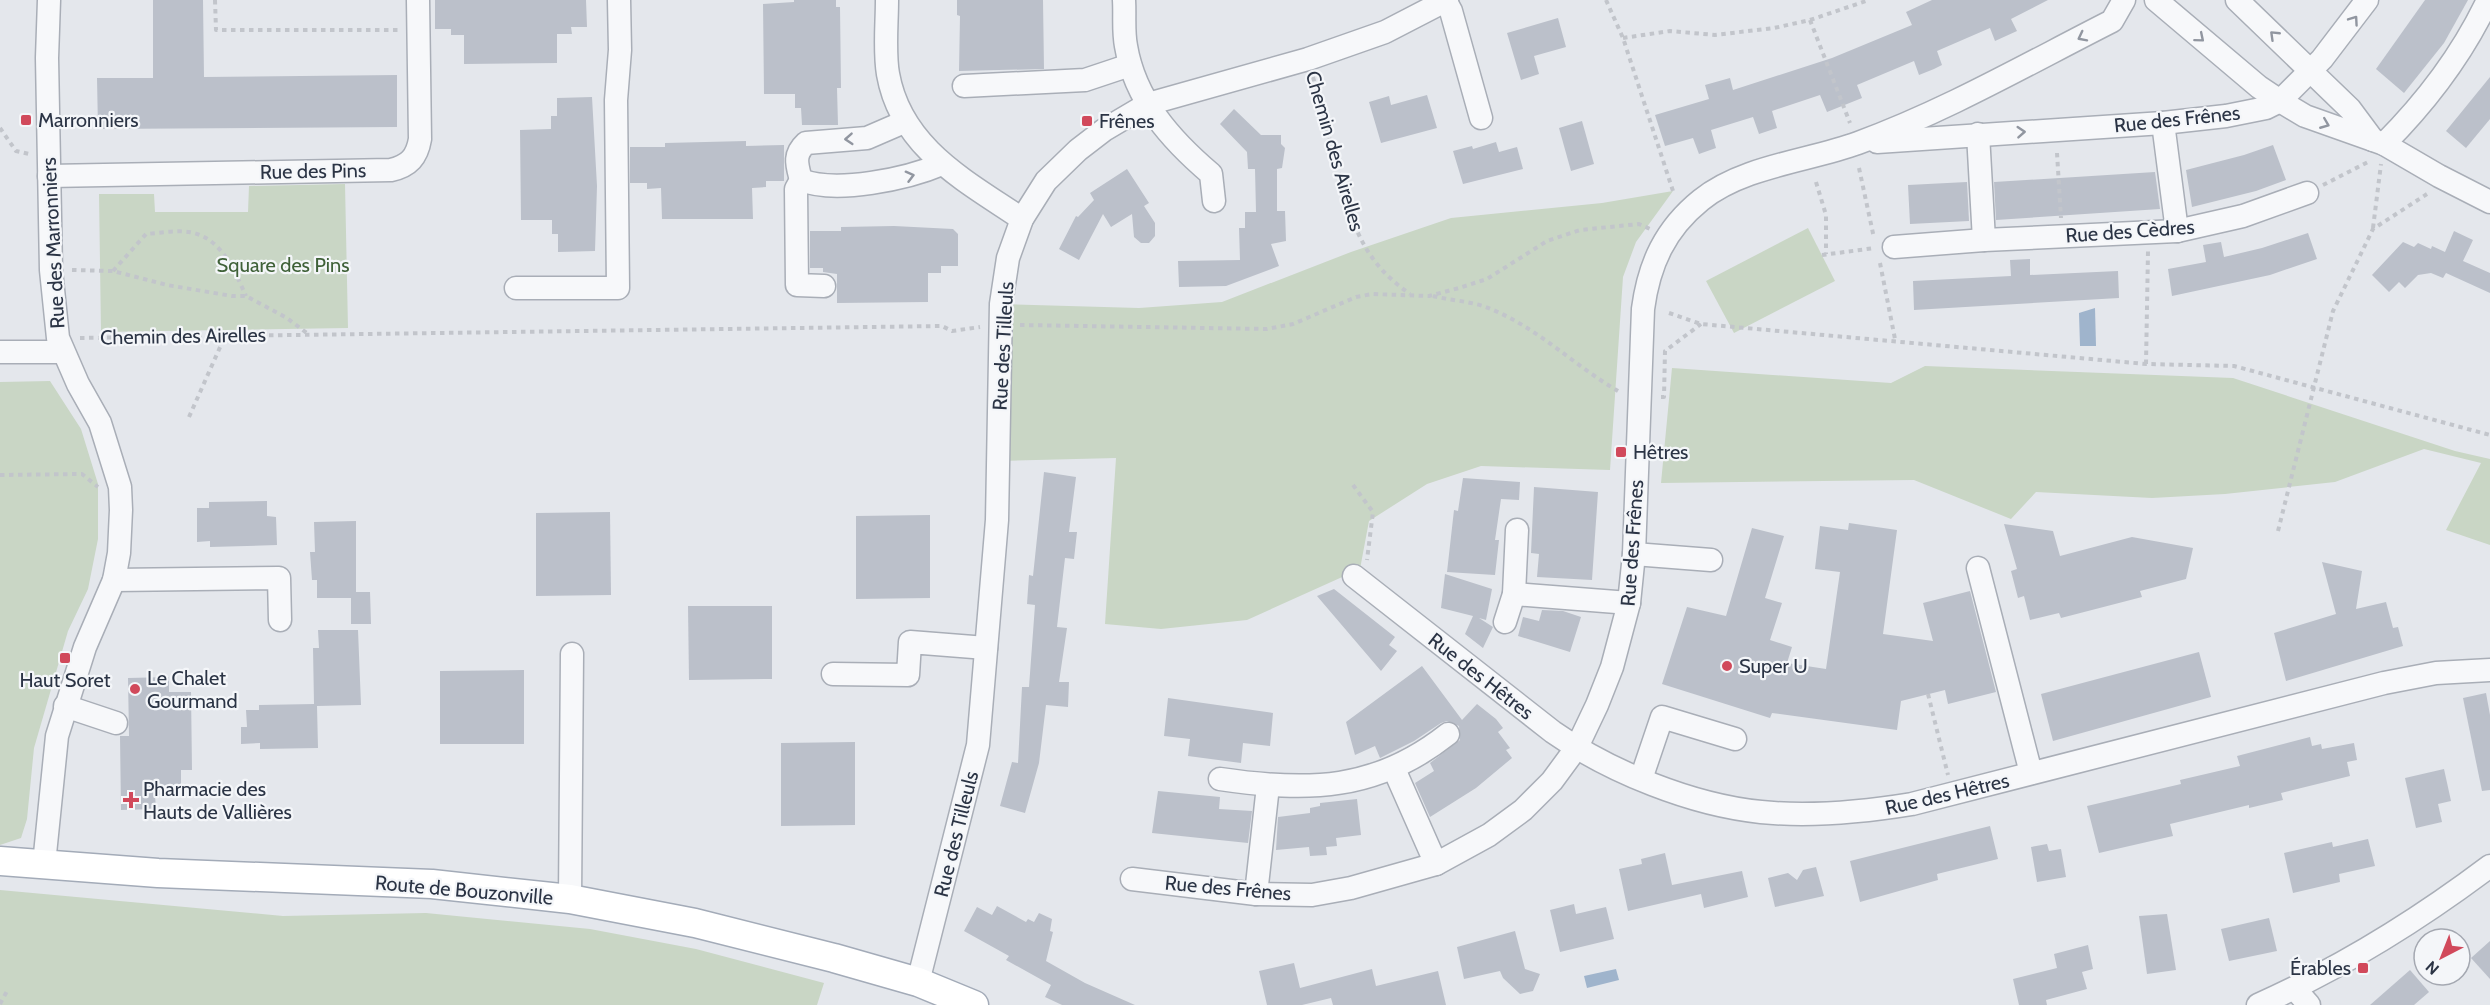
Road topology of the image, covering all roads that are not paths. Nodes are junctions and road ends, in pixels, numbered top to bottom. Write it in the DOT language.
graph roads {
  1 [pos="49,0"];
  2 [pos="418,0"];
  3 [pos="619,0"];
  4 [pos="886,0"];
  5 [pos="1124,0"];
  6 [pos="1446,0"];
  7 [pos="2124,0"];
  8 [pos="2156,0"];
  9 [pos="2237,0"];
  10 [pos="2367,0"];
  11 [pos="2488,0"];
  12 [pos="1130,65"];
  13 [pos="2310,71"];
  14 [pos="964,86"];
  15 [pos="2280,101"];
  16 [pos="1149,104"];
  17 [pos="1932,111"];
  18 [pos="1481,118"];
  19 [pos="904,122"];
  20 [pos="2163,123"];
  21 [pos="1978,134"];
  22 [pos="1938,137"];
  23 [pos="2379,142"];
  24 [pos="1858,143"];
  25 [pos="942,164"];
  26 [pos="49,176"];
  27 [pos="801,180"];
  28 [pos="2307,193"];
  29 [pos="1214,201"];
  30 [pos="2490,202"];
  31 [pos="1022,219"];
  32 [pos="2177,231"];
  33 [pos="1984,240"];
  34 [pos="1894,248"];
  35 [pos="825,286"];
  36 [pos="516,288"];
  37 [pos="60,345"];
  38 [pos="0,352"];
  39 [pos="1517,530"];
  40 [pos="1634,554"];
  41 [pos="1711,560"];
  42 [pos="1978,568"];
  43 [pos="114,580"];
  44 [pos="1359,580"];
  45 [pos="1514,594"];
  46 [pos="1629,603"];
  47 [pos="280,620"];
  48 [pos="1505,622"];
  49 [pos="986,648"];
  50 [pos="572,654"];
  51 [pos="2490,670"];
  52 [pos="833,674"];
  53 [pos="65,705"];
  54 [pos="116,723"];
  55 [pos="1448,734"];
  56 [pos="1735,739"];
  57 [pos="1577,747"];
  58 [pos="1394,769"];
  59 [pos="2031,773"];
  60 [pos="1220,779"];
  61 [pos="1641,779"];
  62 [pos="1268,786"];
  63 [pos="0,861"];
  64 [pos="44,864"];
  65 [pos="1436,864"];
  66 [pos="2490,866"];
  67 [pos="1132,879"];
  68 [pos="1256,894"];
  69 [pos="570,899"];
  70 [pos="918,982"];
  71 [pos="2302,997"];
  72 [pos="974,1005"];
  73 [pos="2258,1005"];
  1 -- 26 [label="street, Rue des Marronniers"];
  2 -- 26 [label="street, Rue des Pins"];
  3 -- 36 [label="street"];
  4 -- 19 [label="street"];
  5 -- 12 [label="street"];
  6 -- 16 [label="street, Rue des Tilleuls"];
  6 -- 18 [label="street, Rue des Tilleuls"];
  7 -- 17 [label="street, Rue des Frênes, one-way"];
  8 -- 15 [label="street, one-way"];
  13 -- 9 [label="street, one-way"];
  13 -- 10 [label="street, Rue des Frênes, one-way"];
  11 -- 23 [label="street"];
  12 -- 14 [label="street"];
  12 -- 16 [label="street"];
  13 -- 15 [label="street, Rue des Frênes"];
  13 -- 23 [label="street"];
  15 -- 20 [label="street, Rue des Frênes"];
  15 -- 23 [label="street, one-way"];
  16 -- 29 [label="street"];
  16 -- 31 [label="street, Rue des Tilleuls"];
  17 -- 22 [label="street"];
  17 -- 24 [label="street, Rue des Frênes"];
  19 -- 25 [label="street"];
  19 -- 27 [label="street, one-way"];
  21 -- 20 [label="street, Rue des Frênes, one-way"];
  20 -- 32 [label="street"];
  21 -- 22 [label="street, Rue des Frênes"];
  21 -- 33 [label="street"];
  22 -- 24 [label="street, Rue des Frênes"];
  23 -- 30 [label="street"];
  24 -- 40 [label="street, Rue des Frênes"];
  27 -- 25 [label="street, one-way"];
  25 -- 31 [label="street"];
  26 -- 37 [label="street, Rue des Marronniers"];
  27 -- 35 [label="street"];
  28 -- 32 [label="street, Rue des Cèdres"];
  31 -- 49 [label="street, Rue des Tilleuls"];
  32 -- 33 [label="street, Rue des Cèdres"];
  33 -- 34 [label="street, Rue des Cèdres"];
  37 -- 38 [label="street"];
  37 -- 43 [label="street, Rue des Marronniers"];
  39 -- 45 [label="street"];
  40 -- 41 [label="street"];
  40 -- 46 [label="street, Rue des Frênes"];
  42 -- 59 [label="street"];
  43 -- 47 [label="street"];
  43 -- 53 [label="street, Rue des Marronniers"];
  44 -- 57 [label="street, Rue des Hêtres"];
  45 -- 46 [label="street"];
  45 -- 48 [label="street"];
  46 -- 57 [label="street, Rue des Frênes"];
  49 -- 52 [label="street"];
  49 -- 70 [label="street, Rue des Tilleuls"];
  50 -- 69 [label="street"];
  51 -- 59 [label="street, Rue des Hêtres"];
  53 -- 54 [label="street"];
  53 -- 64 [label="street, Rue des Marronniers"];
  55 -- 58 [label="street"];
  56 -- 61 [label="street"];
  57 -- 61 [label="street, Rue des Hêtres"];
  57 -- 65 [label="street, Rue des Frênes"];
  58 -- 62 [label="street"];
  58 -- 65 [label="street"];
  59 -- 61 [label="street, Rue des Hêtres"];
  60 -- 62 [label="street"];
  62 -- 68 [label="street"];
  63 -- 64 [label="main road, Route de Bouzonville"];
  64 -- 69 [label="main road, Route de Bouzonville"];
  65 -- 68 [label="street, Rue des Frênes"];
  66 -- 71 [label="street"];
  67 -- 68 [label="street, Rue des Frênes"];
  69 -- 70 [label="main road, Route de Bouzonville"];
  70 -- 72 [label="main road, Route de Bouzonville"];
  71 -- 73 [label="street"];
}
